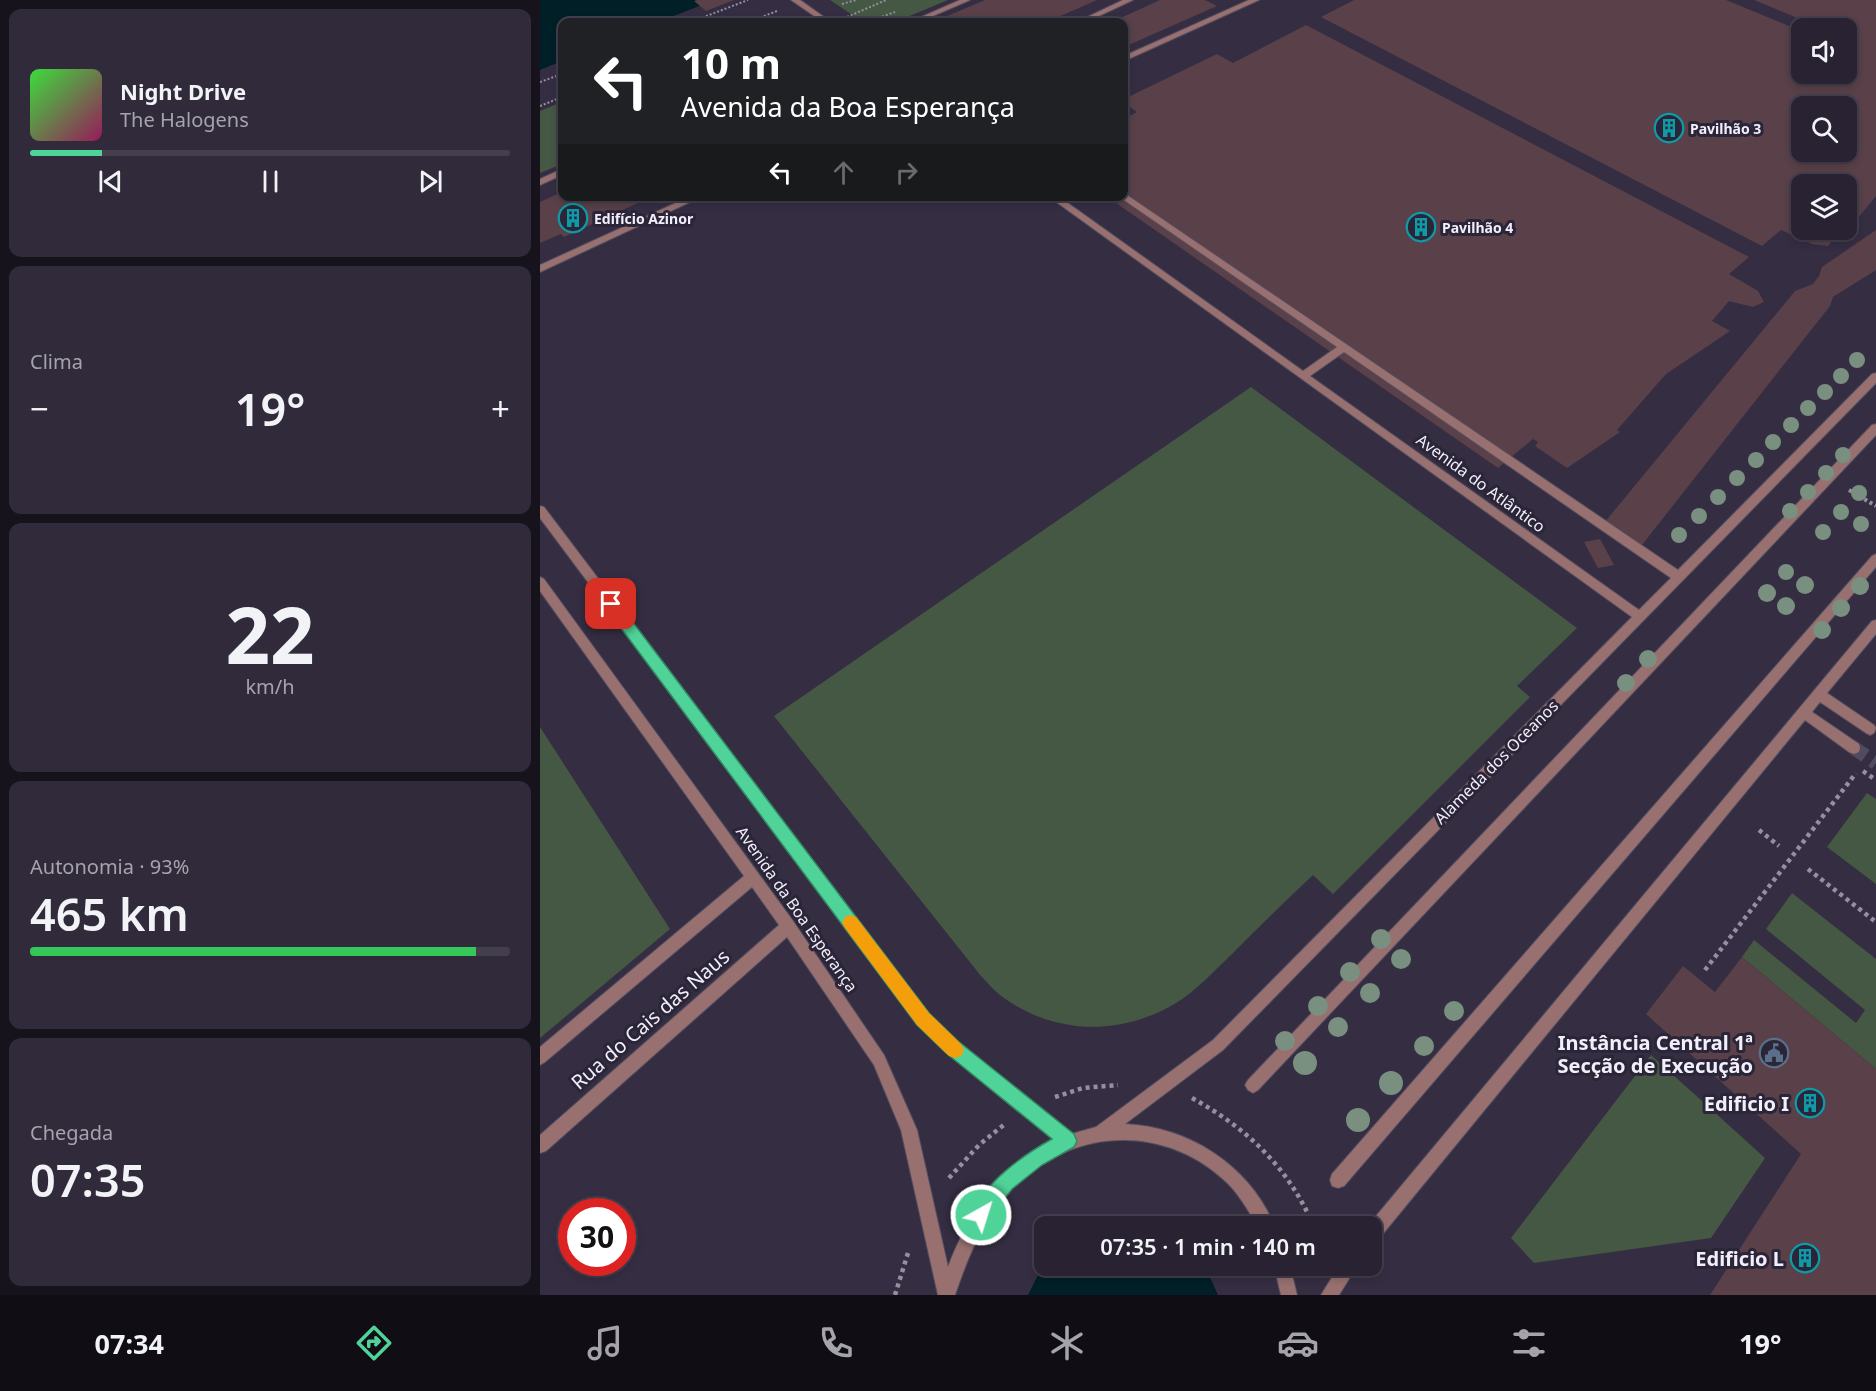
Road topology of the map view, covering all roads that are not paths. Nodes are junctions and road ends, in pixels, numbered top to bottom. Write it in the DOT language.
graph roads {
  1 [pos="795,0"];
  2 [pos="966,0"];
  3 [pos="1129,0"];
  4 [pos="1255,0"];
  5 [pos="821,18"];
  6 [pos="923,18"];
  7 [pos="1090,18"];
  8 [pos="1128,57"];
  9 [pos="558,174"];
  10 [pos="540,182"];
  11 [pos="1128,199"];
  12 [pos="688,201"];
  13 [pos="1059,201"];
  14 [pos="540,269"];
  15 [pos="1344,347"];
  16 [pos="1303,376"];
  17 [pos="1876,377"];
  18 [pos="1876,428"];
  19 [pos="540,510"];
  20 [pos="1876,559"];
  21 [pos="1680,577"];
  22 [pos="540,582"];
  23 [pos="1640,617"];
  24 [pos="1876,625"];
  25 [pos="1819,694"];
  26 [pos="1804,712"];
  27 [pos="1870,729"];
  28 [pos="1854,748"];
  29 [pos="753,877"];
  30 [pos="788,926"];
  31 [pos="540,1057"];
  32 [pos="1253,1085"];
  33 [pos="1102,1132"];
  34 [pos="1068,1141"];
  35 [pos="540,1145"];
  36 [pos="1338,1180"];
  37 [pos="1261,1216"];
  38 [pos="1382,1222"];
  39 [pos="1284,1276"];
  40 [pos="1342,1276"];
  41 [pos="946,1295"];
  42 [pos="1289,1295"];
  43 [pos="1329,1295"];
  1 -- 5 [label="street"];
  2 -- 6 [label="street"];
  3 -- 7 [label="street"];
  4 -- 8 [label="street"];
  9 -- 10 [label="street"];
  11 -- 15 [label="street, Avenida do Atlântico"];
  12 -- 14 [label="street"];
  13 -- 16 [label="street, Avenida do Atlântico"];
  15 -- 16 [label="street"];
  15 -- 21 [label="street, Avenida do Atlântico"];
  16 -- 23 [label="street, Avenida do Atlântico"];
  17 -- 21 [label="street, Alameda dos Oceanos"];
  18 -- 32 [label="street"];
  19 -- 34 [label="street, Avenida da Boa Esperança"];
  20 -- 36 [label="street"];
  21 -- 23 [label="street, Alameda dos Oceanos"];
  22 -- 29 [label="street, Avenida da Boa Esperança"];
  23 -- 33 [label="street, Alameda dos Oceanos"];
  24 -- 25 [label="street"];
  25 -- 26 [label="street"];
  25 -- 27 [label="street"];
  26 -- 28 [label="street"];
  26 -- 38 [label="street"];
  29 -- 30 [label="street, Avenida da Boa Esperança"];
  29 -- 31 [label="street"];
  30 -- 35 [label="street, Rua do Cais das Naus"];
  30 -- 41 [label="street, Avenida da Boa Esperança"];
  33 -- 34 [label="street"];
  33 -- 37 [label="street"];
  34 -- 41 [label="street"];
  39 -- 42 [label="street"];
  40 -- 43 [label="street"];
}
